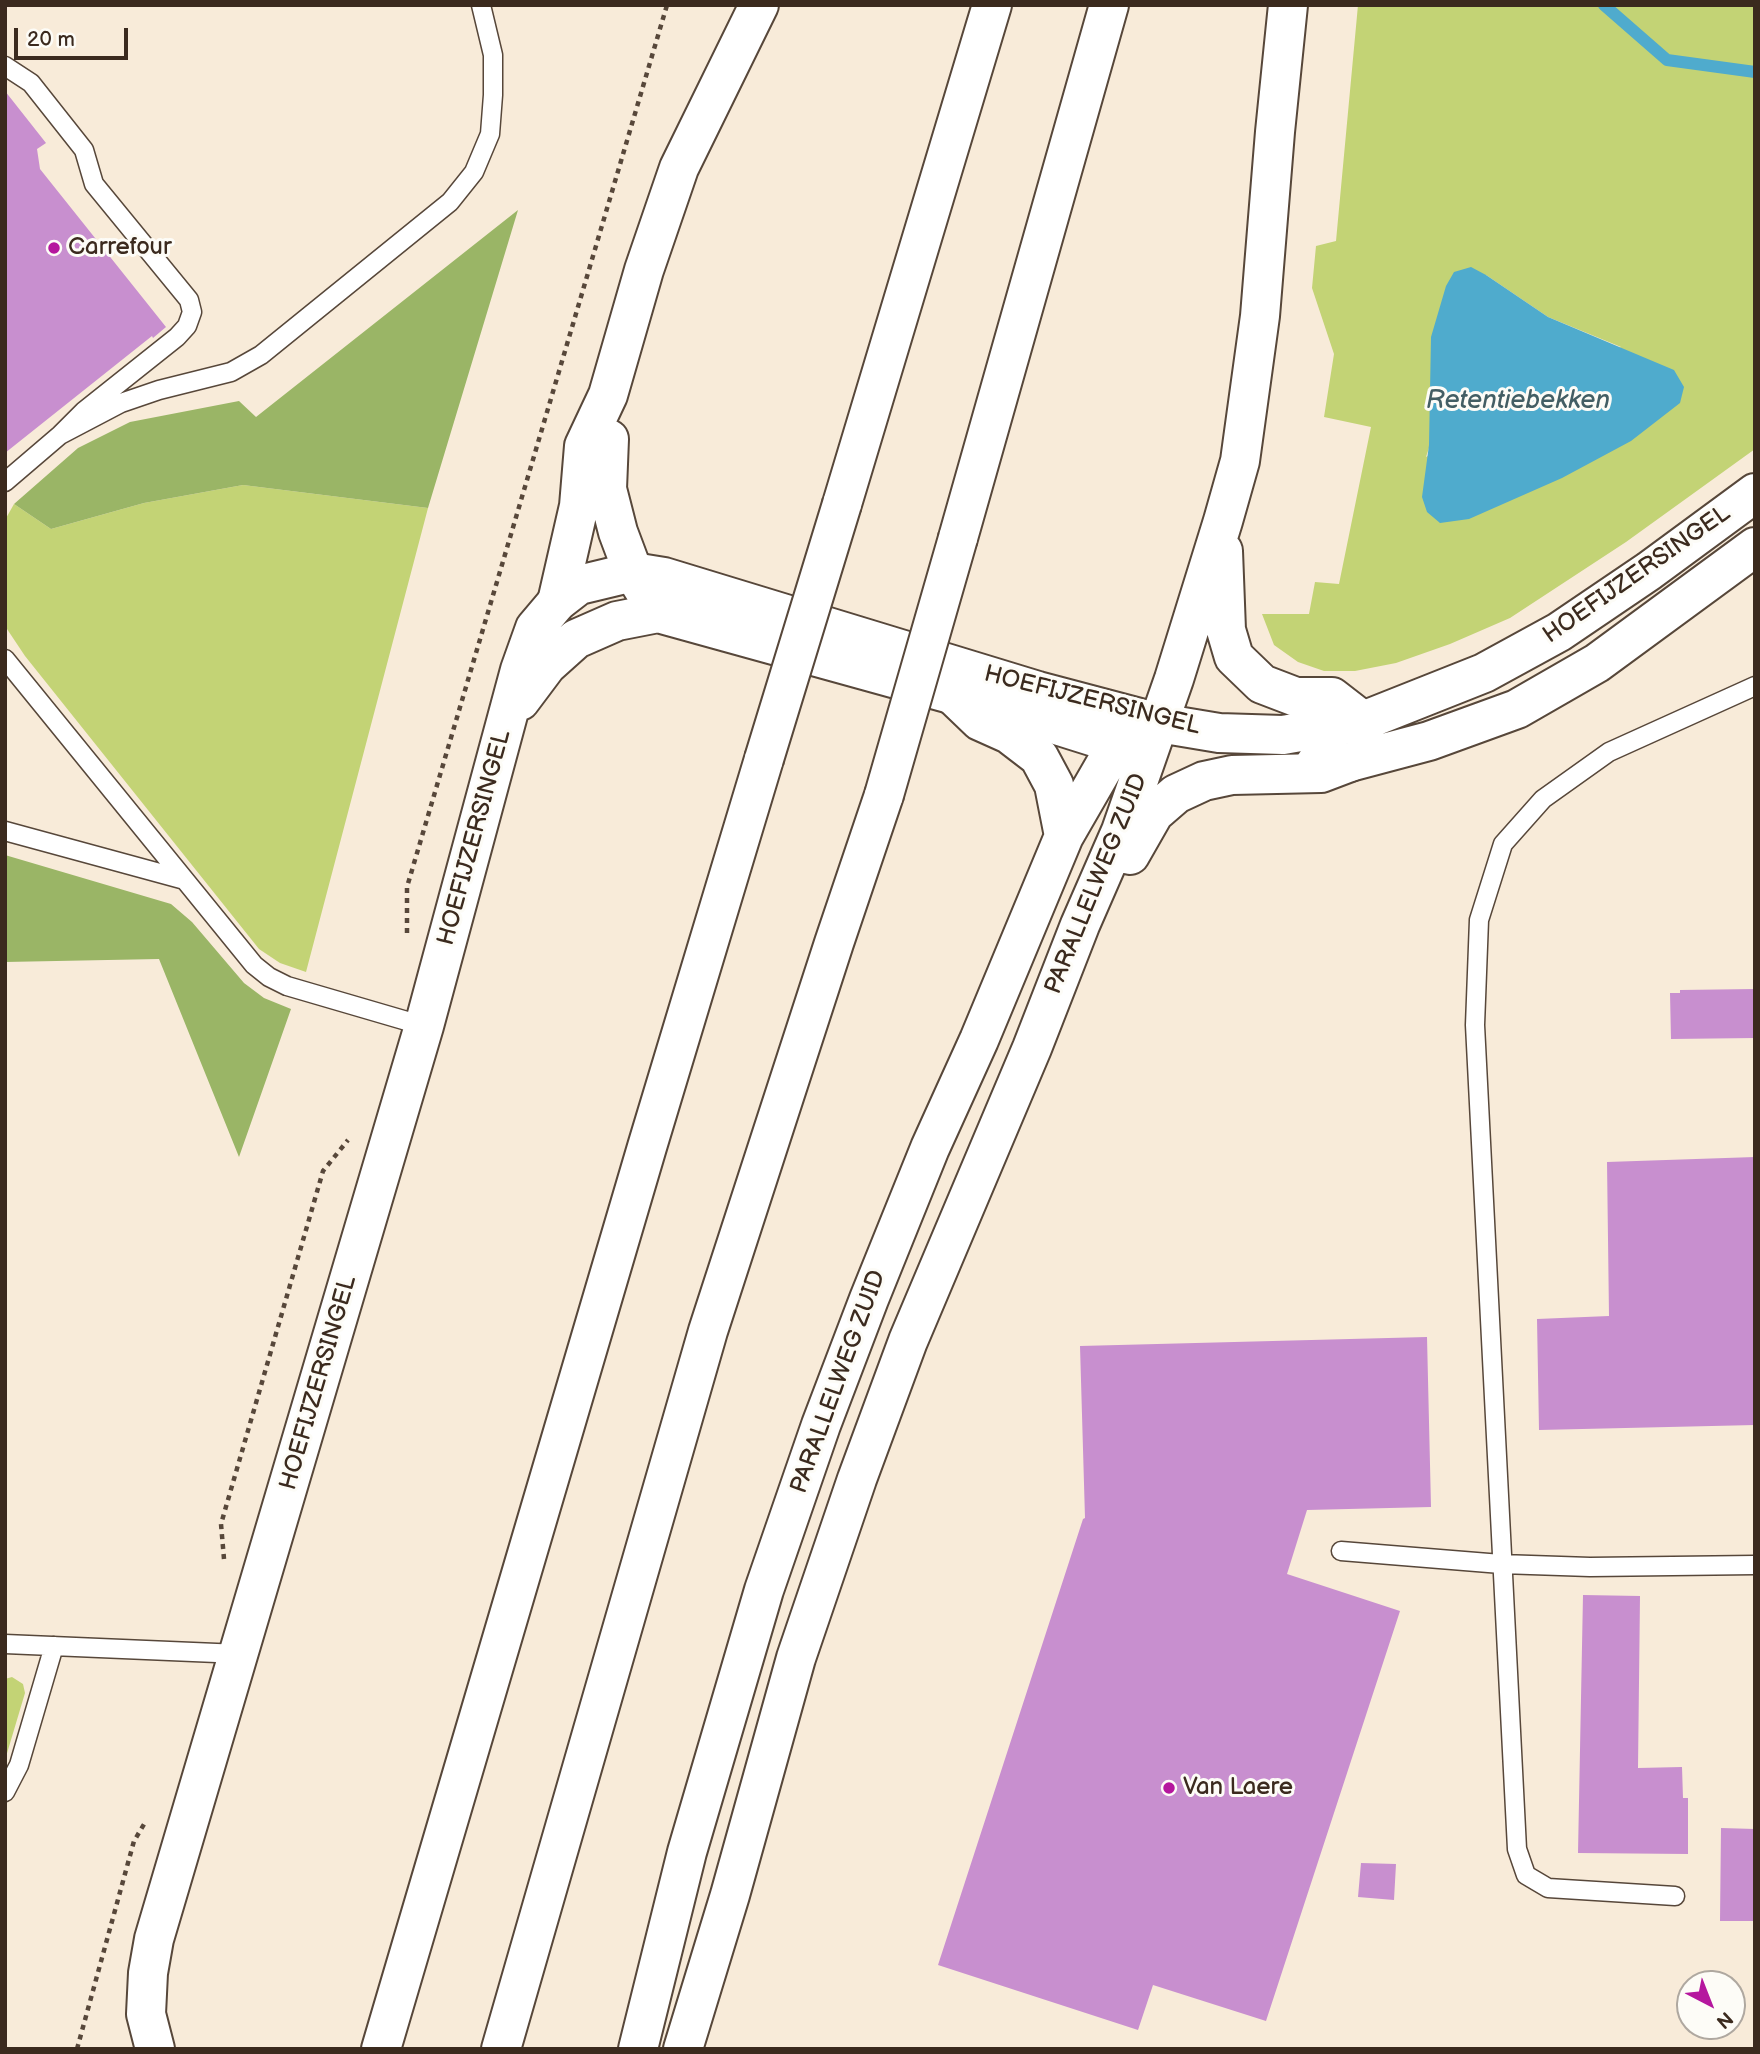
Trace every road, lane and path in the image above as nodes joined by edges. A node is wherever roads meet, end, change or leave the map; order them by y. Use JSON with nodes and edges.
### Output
{"nodes":[{"id":1,"x":481,"y":5,"type":"edge"},
{"id":2,"x":759,"y":5,"type":"edge"},
{"id":3,"x":992,"y":5,"type":"edge"},
{"id":4,"x":1109,"y":5,"type":"edge"},
{"id":5,"x":1288,"y":5,"type":"edge"},
{"id":6,"x":5,"y":66,"type":"edge"},
{"id":7,"x":608,"y":395,"type":"junction"},
{"id":8,"x":60,"y":435,"type":"junction"},
{"id":9,"x":5,"y":482,"type":"edge"},
{"id":10,"x":1755,"y":493,"type":"edge"},
{"id":11,"x":1223,"y":521,"type":"junction"},
{"id":12,"x":1755,"y":547,"type":"edge"},
{"id":13,"x":633,"y":572,"type":"junction"},
{"id":14,"x":557,"y":603,"type":"junction"},
{"id":15,"x":658,"y":613,"type":"junction"},
{"id":16,"x":5,"y":659,"type":"edge"},
{"id":17,"x":1755,"y":686,"type":"edge"},
{"id":18,"x":955,"y":696,"type":"junction"},
{"id":19,"x":507,"y":719,"type":"junction"},
{"id":20,"x":1363,"y":721,"type":"junction"},
{"id":21,"x":1142,"y":738,"type":"junction"},
{"id":22,"x":1350,"y":762,"type":"junction"},
{"id":23,"x":5,"y":831,"type":"edge"},
{"id":24,"x":1064,"y":836,"type":"junction"},
{"id":25,"x":185,"y":880,"type":"junction"},
{"id":26,"x":1080,"y":925,"type":"junction"},
{"id":27,"x":424,"y":1026,"type":"junction"},
{"id":28,"x":1341,"y":1551,"type":"dead end"},
{"id":29,"x":1501,"y":1564,"type":"junction"},
{"id":30,"x":1755,"y":1565,"type":"edge"},
{"id":31,"x":5,"y":1644,"type":"edge"},
{"id":32,"x":54,"y":1646,"type":"junction"},
{"id":33,"x":240,"y":1654,"type":"junction"},
{"id":34,"x":5,"y":1792,"type":"edge"},
{"id":35,"x":1675,"y":1896,"type":"dead end"},
{"id":36,"x":155,"y":2049,"type":"edge"},
{"id":37,"x":381,"y":2049,"type":"edge"},
{"id":38,"x":501,"y":2049,"type":"edge"},
{"id":39,"x":638,"y":2049,"type":"edge"},
{"id":40,"x":683,"y":2049,"type":"edge"}],
"edges":[{"from":1,"to":8,"type":"lane"},
{"from":2,"to":7,"type":"main road"},
{"from":3,"to":37,"type":"main road","bridge":true},
{"from":4,"to":38,"type":"main road","bridge":true},
{"from":5,"to":11,"type":"main road"},
{"from":6,"to":8,"type":"lane"},
{"from":7,"to":13,"type":"main road"},
{"from":7,"to":14,"type":"main road"},
{"from":8,"to":9,"type":"lane"},
{"from":10,"to":20,"type":"main road","name":"HOEFIJZERSINGEL"},
{"from":11,"to":20,"type":"main road"},
{"from":11,"to":21,"type":"main road"},
{"from":12,"to":22,"type":"main road","name":"HOEFIJZERSINGEL"},
{"from":13,"to":14,"type":"main road","name":"HOEFIJZERSINGEL"},
{"from":13,"to":15,"type":"main road"},
{"from":13,"to":21,"type":"main road","name":"HOEFIJZERSINGEL"},
{"from":14,"to":19,"type":"main road","name":"HOEFIJZERSINGEL"},
{"from":15,"to":18,"type":"main road","name":"HOEFIJZERSINGEL"},
{"from":15,"to":19,"type":"main road","name":"HOEFIJZERSINGEL"},
{"from":16,"to":25,"type":"lane"},
{"from":17,"to":29,"type":"lane"},
{"from":18,"to":21,"type":"main road","name":"HOEFIJZERSINGEL"},
{"from":18,"to":24,"type":"main road"},
{"from":19,"to":27,"type":"main road","name":"HOEFIJZERSINGEL"},
{"from":20,"to":21,"type":"main road","name":"HOEFIJZERSINGEL"},
{"from":21,"to":22,"type":"main road","name":"HOEFIJZERSINGEL"},
{"from":21,"to":24,"type":"main road","name":"PARALLELWEG ZUID"},
{"from":21,"to":26,"type":"main road","name":"PARALLELWEG ZUID"},
{"from":22,"to":26,"type":"main road"},
{"from":23,"to":25,"type":"lane"},
{"from":24,"to":39,"type":"main road","name":"PARALLELWEG ZUID"},
{"from":25,"to":27,"type":"lane"},
{"from":26,"to":40,"type":"main road","name":"PARALLELWEG ZUID"},
{"from":27,"to":33,"type":"main road","name":"HOEFIJZERSINGEL"},
{"from":28,"to":29,"type":"lane"},
{"from":29,"to":30,"type":"lane"},
{"from":29,"to":35,"type":"lane"},
{"from":31,"to":32,"type":"lane"},
{"from":32,"to":33,"type":"lane"},
{"from":32,"to":34,"type":"lane"},
{"from":33,"to":36,"type":"main road","name":"HOEFIJZERSINGEL"}]}
